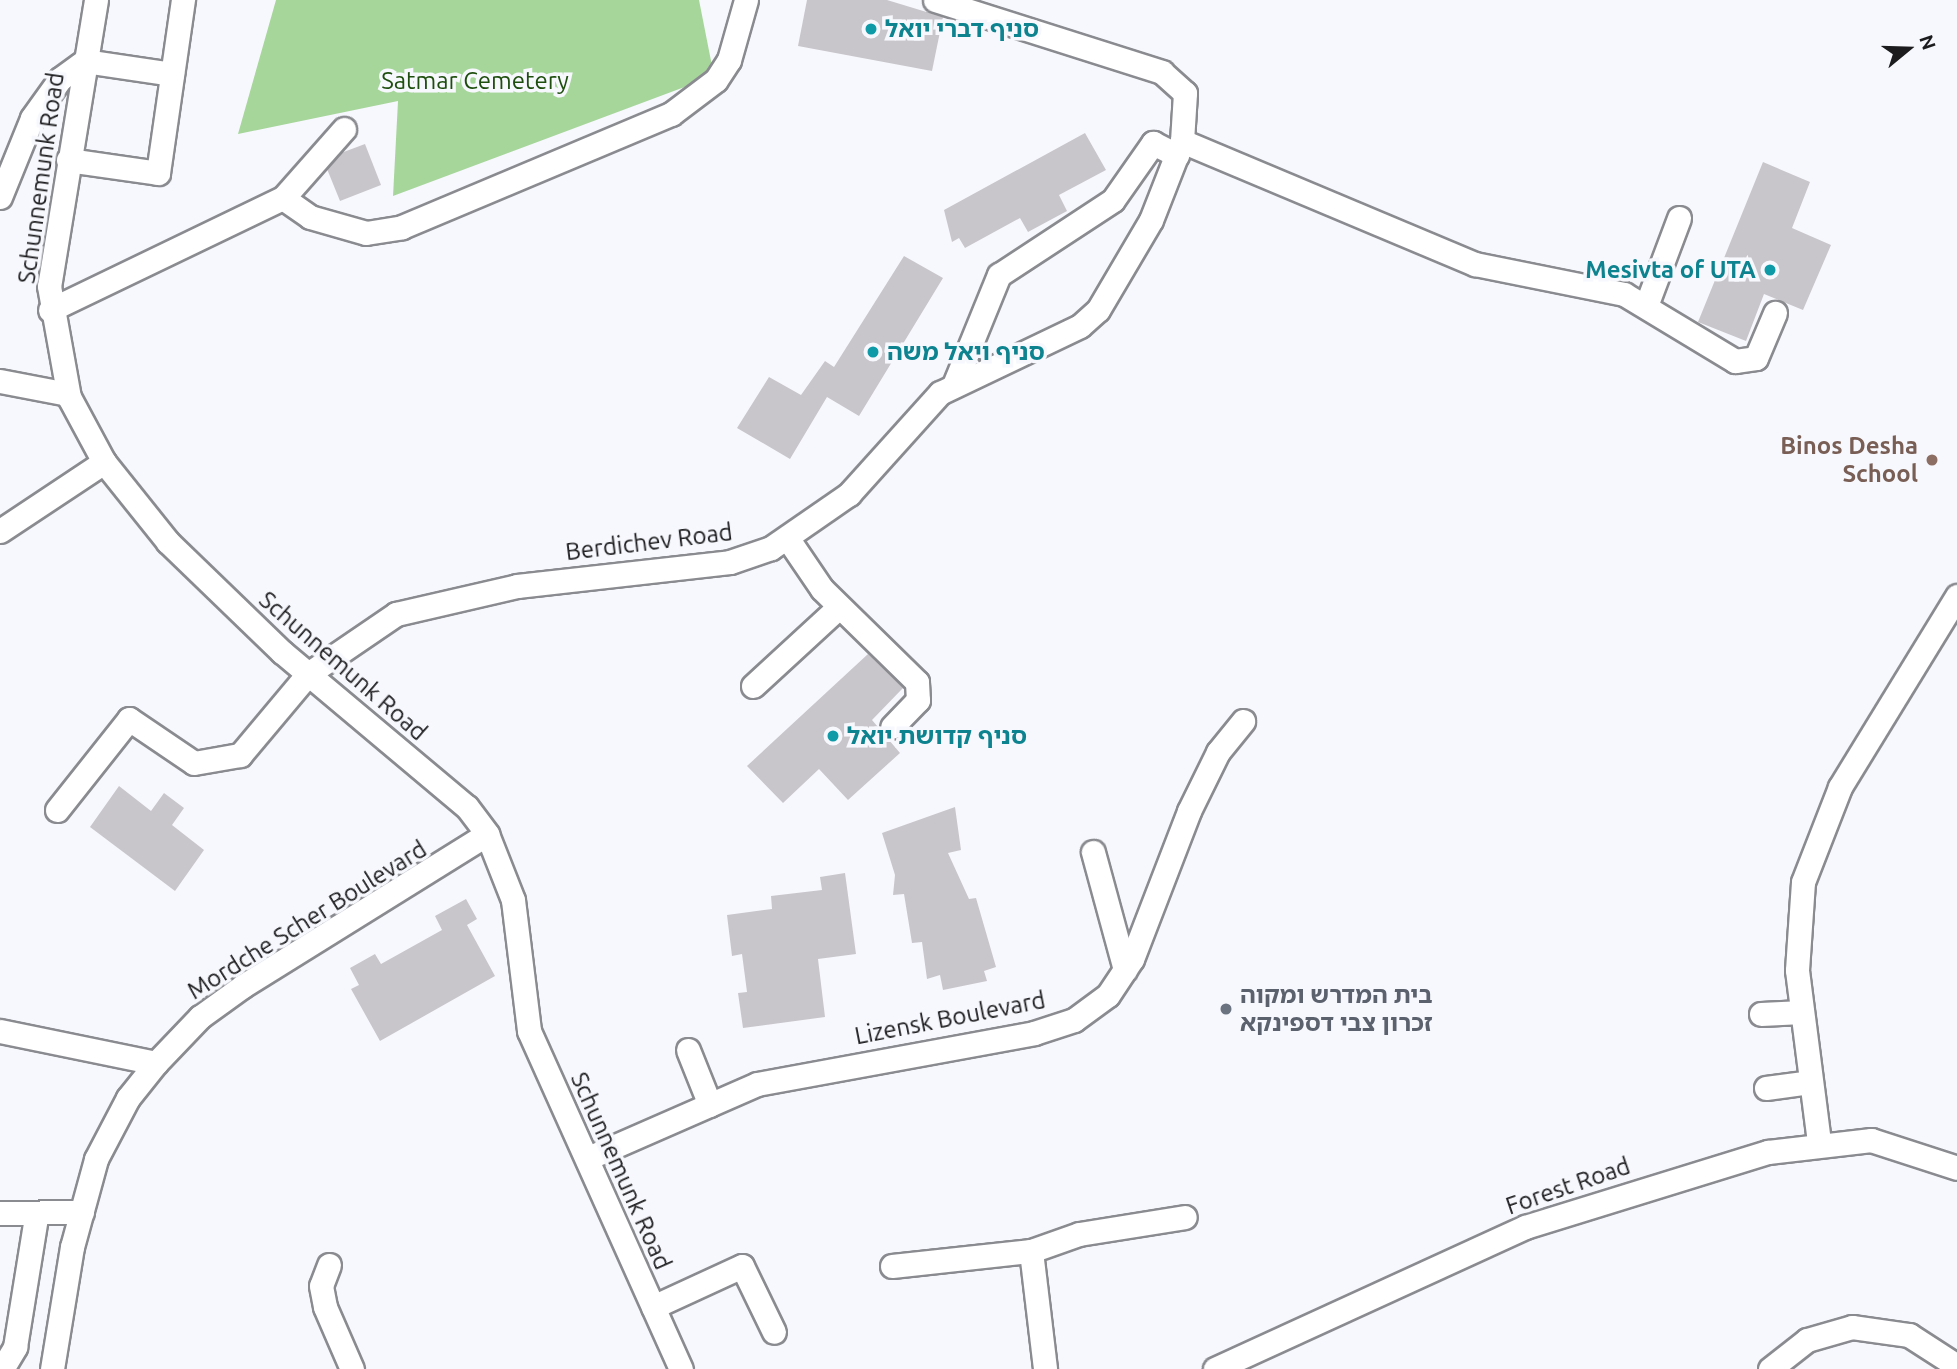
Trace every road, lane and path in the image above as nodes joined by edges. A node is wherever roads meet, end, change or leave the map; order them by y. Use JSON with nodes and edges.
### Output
{"nodes":[{"id":1,"x":96,"y":0,"type":"edge"},
{"id":2,"x":183,"y":0,"type":"edge"},
{"id":3,"x":746,"y":0,"type":"edge"},
{"id":4,"x":935,"y":0,"type":"edge"},
{"id":5,"x":85,"y":61,"type":"junction"},
{"id":6,"x":172,"y":74,"type":"junction"},
{"id":7,"x":344,"y":129,"type":"dead end"},
{"id":8,"x":1180,"y":148,"type":"junction"},
{"id":9,"x":68,"y":160,"type":"junction"},
{"id":10,"x":0,"y":197,"type":"edge"},
{"id":11,"x":283,"y":198,"type":"junction"},
{"id":12,"x":1679,"y":218,"type":"dead end"},
{"id":13,"x":1646,"y":306,"type":"junction"},
{"id":14,"x":50,"y":310,"type":"junction"},
{"id":15,"x":1775,"y":313,"type":"dead end"},
{"id":16,"x":0,"y":381,"type":"edge"},
{"id":17,"x":954,"y":385,"type":"junction"},
{"id":18,"x":68,"y":394,"type":"junction"},
{"id":19,"x":104,"y":462,"type":"junction"},
{"id":20,"x":0,"y":531,"type":"edge"},
{"id":21,"x":788,"y":539,"type":"junction"},
{"id":22,"x":1957,"y":596,"type":"edge"},
{"id":23,"x":839,"y":607,"type":"junction"},
{"id":24,"x":308,"y":674,"type":"junction"},
{"id":25,"x":753,"y":686,"type":"dead end"},
{"id":26,"x":1243,"y":721,"type":"dead end"},
{"id":27,"x":892,"y":727,"type":"dead end"},
{"id":28,"x":57,"y":810,"type":"dead end"},
{"id":29,"x":487,"y":834,"type":"junction"},
{"id":30,"x":1093,"y":852,"type":"dead end"},
{"id":31,"x":1125,"y":970,"type":"junction"},
{"id":32,"x":1802,"y":1012,"type":"junction"},
{"id":33,"x":1761,"y":1014,"type":"dead end"},
{"id":34,"x":0,"y":1031,"type":"edge"},
{"id":35,"x":688,"y":1050,"type":"dead end"},
{"id":36,"x":156,"y":1063,"type":"junction"},
{"id":37,"x":1810,"y":1082,"type":"junction"},
{"id":38,"x":1766,"y":1088,"type":"dead end"},
{"id":39,"x":710,"y":1105,"type":"junction"},
{"id":40,"x":1819,"y":1142,"type":"junction"},
{"id":41,"x":588,"y":1158,"type":"junction"},
{"id":42,"x":1957,"y":1168,"type":"edge"},
{"id":43,"x":82,"y":1212,"type":"junction"},
{"id":44,"x":0,"y":1213,"type":"edge"},
{"id":45,"x":36,"y":1217,"type":"junction"},
{"id":46,"x":1185,"y":1217,"type":"dead end"},
{"id":47,"x":1031,"y":1251,"type":"junction"},
{"id":48,"x":328,"y":1265,"type":"dead end"},
{"id":49,"x":892,"y":1266,"type":"dead end"},
{"id":50,"x":653,"y":1307,"type":"junction"},
{"id":51,"x":774,"y":1332,"type":"dead end"},
{"id":52,"x":1957,"y":1366,"type":"edge"},
{"id":53,"x":2,"y":1369,"type":"edge"},
{"id":54,"x":52,"y":1369,"type":"edge"},
{"id":55,"x":352,"y":1369,"type":"edge"},
{"id":56,"x":681,"y":1369,"type":"edge"},
{"id":57,"x":1045,"y":1369,"type":"edge"},
{"id":58,"x":1215,"y":1369,"type":"edge"},
{"id":59,"x":1770,"y":1369,"type":"edge"}],
"edges":[{"from":1,"to":5,"type":"street","name":"Schunnemunk Road"},
{"from":2,"to":6,"type":"street"},
{"from":3,"to":11,"type":"street"},
{"from":4,"to":8,"type":"street","name":"Berdichev Road"},
{"from":5,"to":6,"type":"street"},
{"from":5,"to":9,"type":"street","name":"Schunnemunk Road"},
{"from":5,"to":10,"type":"street"},
{"from":6,"to":9,"type":"street"},
{"from":7,"to":11,"type":"street"},
{"from":8,"to":13,"type":"street"},
{"from":8,"to":17,"type":"street","name":"Berdichev Road"},
{"from":8,"to":17,"type":"street"},
{"from":9,"to":14,"type":"street","name":"Schunnemunk Road"},
{"from":11,"to":14,"type":"street"},
{"from":12,"to":13,"type":"street"},
{"from":13,"to":15,"type":"street"},
{"from":14,"to":18,"type":"street","name":"Schunnemunk Road"},
{"from":16,"to":18,"type":"street"},
{"from":17,"to":21,"type":"street","name":"Berdichev Road"},
{"from":18,"to":19,"type":"street","name":"Schunnemunk Road"},
{"from":19,"to":20,"type":"street"},
{"from":19,"to":24,"type":"street","name":"Schunnemunk Road"},
{"from":21,"to":23,"type":"street"},
{"from":21,"to":24,"type":"street","name":"Berdichev Road"},
{"from":22,"to":32,"type":"street"},
{"from":23,"to":25,"type":"street"},
{"from":23,"to":27,"type":"street"},
{"from":24,"to":28,"type":"street","name":"Berdichev Road"},
{"from":24,"to":29,"type":"street","name":"Schunnemunk Road"},
{"from":26,"to":31,"type":"street","name":"Lizensk Boulevard"},
{"from":29,"to":36,"type":"street","name":"Mordche Scher Boulevard"},
{"from":29,"to":41,"type":"street","name":"Schunnemunk Road"},
{"from":30,"to":31,"type":"street"},
{"from":31,"to":39,"type":"street","name":"Lizensk Boulevard"},
{"from":32,"to":33,"type":"street"},
{"from":32,"to":37,"type":"street"},
{"from":34,"to":36,"type":"street"},
{"from":35,"to":39,"type":"street"},
{"from":36,"to":43,"type":"street","name":"Mordche Scher Boulevard"},
{"from":37,"to":38,"type":"street"},
{"from":37,"to":40,"type":"street"},
{"from":39,"to":41,"type":"street","name":"Lizensk Boulevard"},
{"from":40,"to":42,"type":"street","name":"Forest Road"},
{"from":40,"to":58,"type":"street","name":"Forest Road"},
{"from":41,"to":50,"type":"street","name":"Schunnemunk Road"},
{"from":43,"to":45,"type":"street"},
{"from":43,"to":54,"type":"street","name":"Mordche Scher Boulevard"},
{"from":44,"to":45,"type":"street"},
{"from":45,"to":53,"type":"street"},
{"from":46,"to":47,"type":"street"},
{"from":47,"to":49,"type":"street"},
{"from":47,"to":57,"type":"street"},
{"from":48,"to":55,"type":"street"},
{"from":50,"to":51,"type":"street"},
{"from":50,"to":56,"type":"street","name":"Schunnemunk Road"},
{"from":52,"to":59,"type":"street"}]}
